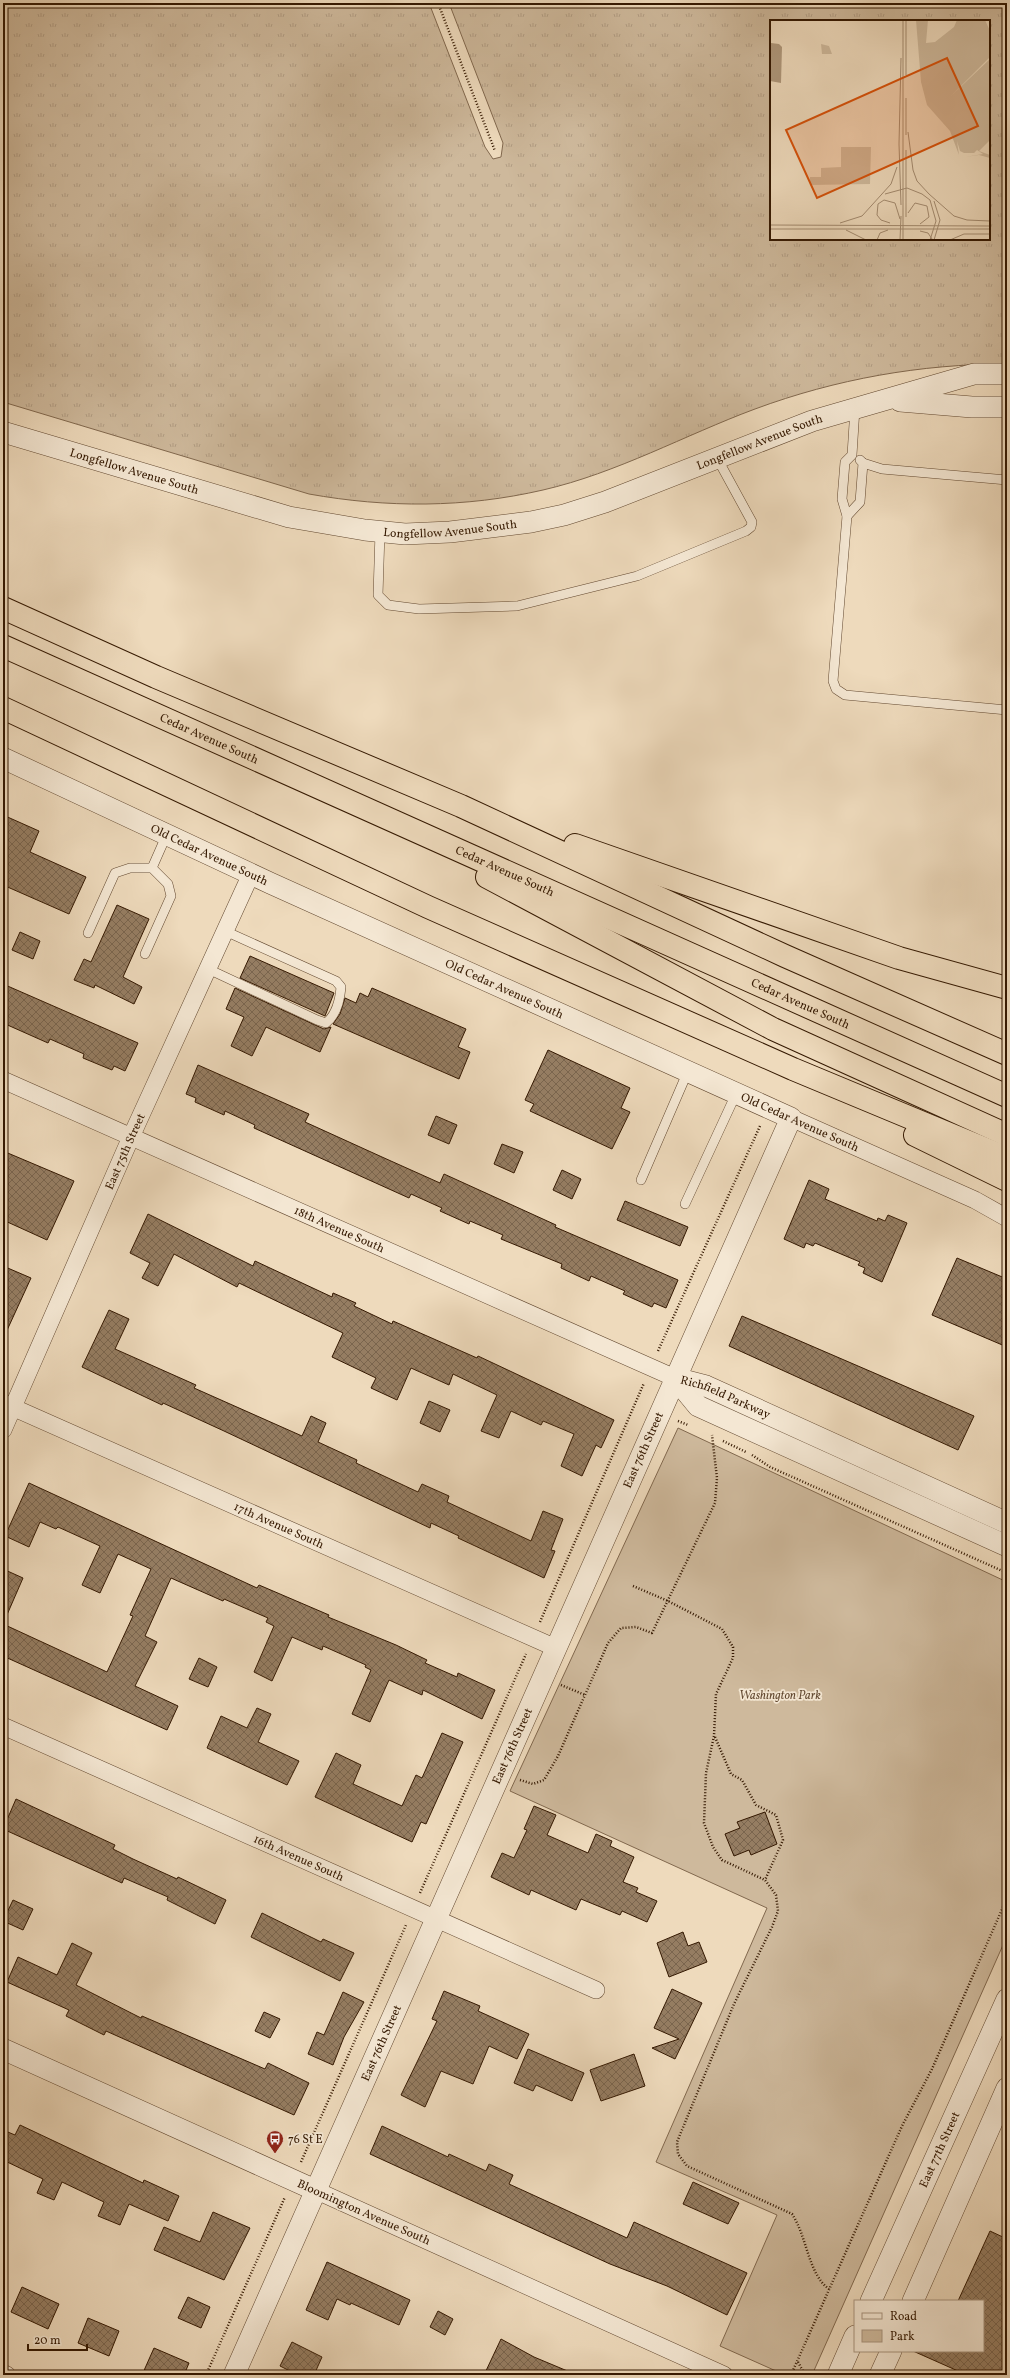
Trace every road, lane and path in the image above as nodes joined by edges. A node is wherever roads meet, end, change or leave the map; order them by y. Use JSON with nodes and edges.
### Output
{"nodes":[{"id":1,"x":438,"y":3,"type":"edge"},
{"id":2,"x":495,"y":151,"type":"dead end"},
{"id":3,"x":1007,"y":374,"type":"edge"},
{"id":4,"x":889,"y":400,"type":"junction"},
{"id":5,"x":856,"y":408,"type":"junction"},
{"id":6,"x":1007,"y":408,"type":"edge"},
{"id":7,"x":3,"y":432,"type":"edge"},
{"id":8,"x":852,"y":455,"type":"junction"},
{"id":9,"x":717,"y":458,"type":"junction"},
{"id":10,"x":863,"y":463,"type":"junction"},
{"id":11,"x":1007,"y":480,"type":"edge"},
{"id":12,"x":847,"y":516,"type":"junction"},
{"id":13,"x":380,"y":532,"type":"junction"},
{"id":14,"x":3,"y":608,"type":"edge"},
{"id":15,"x":3,"y":646,"type":"edge"},
{"id":16,"x":3,"y":708,"type":"edge"},
{"id":17,"x":1007,"y":710,"type":"edge"},
{"id":18,"x":3,"y":758,"type":"edge"},
{"id":19,"x":324,"y":789,"type":"junction"},
{"id":20,"x":461,"y":806,"type":"junction"},
{"id":21,"x":167,"y":833,"type":"junction"},
{"id":22,"x":152,"y":868,"type":"junction"},
{"id":23,"x":251,"y":874,"type":"junction"},
{"id":24,"x":225,"y":931,"type":"junction"},
{"id":25,"x":88,"y":933,"type":"dead end"},
{"id":26,"x":145,"y":954,"type":"dead end"},
{"id":27,"x":208,"y":969,"type":"junction"},
{"id":28,"x":1007,"y":988,"type":"edge"},
{"id":29,"x":1007,"y":1054,"type":"edge"},
{"id":30,"x":793,"y":1069,"type":"junction"},
{"id":31,"x":688,"y":1071,"type":"junction"},
{"id":32,"x":3,"y":1080,"type":"edge"},
{"id":33,"x":736,"y":1094,"type":"junction"},
{"id":34,"x":1007,"y":1096,"type":"edge"},
{"id":35,"x":791,"y":1118,"type":"junction"},
{"id":36,"x":761,"y":1124,"type":"dead end"},
{"id":37,"x":1007,"y":1135,"type":"edge"},
{"id":38,"x":131,"y":1137,"type":"junction"},
{"id":39,"x":1007,"y":1158,"type":"edge"},
{"id":40,"x":641,"y":1180,"type":"dead end"},
{"id":41,"x":1007,"y":1180,"type":"edge"},
{"id":42,"x":685,"y":1204,"type":"dead end"},
{"id":43,"x":1007,"y":1218,"type":"edge"},
{"id":44,"x":657,"y":1352,"type":"dead end"},
{"id":45,"x":675,"y":1378,"type":"junction"},
{"id":46,"x":642,"y":1386,"type":"dead end"},
{"id":47,"x":8,"y":1406,"type":"edge"},
{"id":48,"x":679,"y":1422,"type":"dead end"},
{"id":49,"x":692,"y":1427,"type":"dead end"},
{"id":50,"x":3,"y":1430,"type":"edge"},
{"id":51,"x":706,"y":1432,"type":"dead end"},
{"id":52,"x":712,"y":1435,"type":"junction"},
{"id":53,"x":1007,"y":1523,"type":"edge"},
{"id":54,"x":1007,"y":1546,"type":"edge"},
{"id":55,"x":1007,"y":1573,"type":"edge"},
{"id":56,"x":633,"y":1586,"type":"dead end"},
{"id":57,"x":668,"y":1601,"type":"junction"},
{"id":58,"x":539,"y":1624,"type":"dead end"},
{"id":59,"x":556,"y":1648,"type":"junction"},
{"id":60,"x":524,"y":1657,"type":"dead end"},
{"id":61,"x":3,"y":1726,"type":"edge"},
{"id":62,"x":714,"y":1736,"type":"junction"},
{"id":63,"x":520,"y":1780,"type":"dead end"},
{"id":64,"x":765,"y":1880,"type":"junction"},
{"id":65,"x":420,"y":1892,"type":"dead end"},
{"id":66,"x":1007,"y":1898,"type":"edge"},
{"id":67,"x":436,"y":1918,"type":"junction"},
{"id":68,"x":405,"y":1926,"type":"dead end"},
{"id":69,"x":596,"y":1990,"type":"dead end"},
{"id":70,"x":1007,"y":1999,"type":"edge"},
{"id":71,"x":3,"y":2049,"type":"edge"},
{"id":72,"x":1007,"y":2088,"type":"edge"},
{"id":73,"x":302,"y":2159,"type":"dead end"},
{"id":74,"x":315,"y":2190,"type":"junction"},
{"id":75,"x":280,"y":2209,"type":"dead end"},
{"id":76,"x":829,"y":2289,"type":"junction"},
{"id":77,"x":870,"y":2300,"type":"edge"},
{"id":78,"x":913,"y":2300,"type":"edge"},
{"id":79,"x":854,"y":2338,"type":"edge"},
{"id":80,"x":891,"y":2352,"type":"edge"},
{"id":81,"x":798,"y":2362,"type":"junction"},
{"id":82,"x":3,"y":2373,"type":"edge"},
{"id":83,"x":7,"y":2375,"type":"edge"},
{"id":84,"x":206,"y":2375,"type":"edge"},
{"id":85,"x":234,"y":2375,"type":"edge"},
{"id":86,"x":724,"y":2375,"type":"edge"},
{"id":87,"x":791,"y":2375,"type":"edge"},
{"id":88,"x":805,"y":2375,"type":"edge"},
{"id":89,"x":838,"y":2375,"type":"edge"},
{"id":90,"x":880,"y":2375,"type":"edge"}],
"edges":[{"from":1,"to":2,"type":"path"},
{"from":3,"to":4,"type":"street","name":"Longfellow Avenue South"},
{"from":4,"to":5,"type":"street","name":"Longfellow Avenue South"},
{"from":4,"to":6,"type":"street","name":"Longfellow Avenue South"},
{"from":5,"to":8,"type":"lane"},
{"from":5,"to":9,"type":"street","name":"Longfellow Avenue South"},
{"from":7,"to":13,"type":"street","name":"Longfellow Avenue South"},
{"from":8,"to":10,"type":"lane"},
{"from":8,"to":12,"type":"lane"},
{"from":9,"to":13,"type":"street","name":"Longfellow Avenue South"},
{"from":9,"to":13,"type":"lane"},
{"from":10,"to":11,"type":"lane"},
{"from":10,"to":12,"type":"lane"},
{"from":12,"to":17,"type":"lane"},
{"from":14,"to":20,"type":"highway"},
{"from":15,"to":19,"type":"highway","name":"Cedar Avenue South"},
{"from":16,"to":30,"type":"highway"},
{"from":18,"to":21,"type":"street","name":"Old Cedar Avenue South"},
{"from":19,"to":34,"type":"highway","name":"Cedar Avenue South"},
{"from":19,"to":37,"type":"highway"},
{"from":20,"to":28,"type":"highway"},
{"from":20,"to":29,"type":"highway"},
{"from":21,"to":22,"type":"lane"},
{"from":21,"to":23,"type":"street","name":"Old Cedar Avenue South"},
{"from":22,"to":25,"type":"lane"},
{"from":22,"to":26,"type":"lane"},
{"from":23,"to":24,"type":"street","name":"East 75th Street"},
{"from":23,"to":31,"type":"street","name":"Old Cedar Avenue South"},
{"from":24,"to":27,"type":"street","name":"East 75th Street"},
{"from":24,"to":27,"type":"lane"},
{"from":27,"to":38,"type":"street","name":"East 75th Street"},
{"from":30,"to":39,"type":"highway"},
{"from":30,"to":41,"type":"highway"},
{"from":31,"to":33,"type":"street","name":"Old Cedar Avenue South"},
{"from":31,"to":40,"type":"lane"},
{"from":32,"to":38,"type":"street","name":"18th Avenue South"},
{"from":33,"to":35,"type":"street","name":"Old Cedar Avenue South"},
{"from":33,"to":42,"type":"lane"},
{"from":35,"to":43,"type":"street","name":"Old Cedar Avenue South"},
{"from":35,"to":45,"type":"street","name":"East 76th Street"},
{"from":36,"to":44,"type":"path"},
{"from":38,"to":45,"type":"street","name":"18th Avenue South"},
{"from":38,"to":47,"type":"street","name":"East 75th Street"},
{"from":45,"to":53,"type":"street","name":"Richfield Parkway"},
{"from":45,"to":54,"type":"street","name":"Richfield Parkway"},
{"from":45,"to":59,"type":"street","name":"East 76th Street"},
{"from":46,"to":58,"type":"path"},
{"from":47,"to":50,"type":"street","name":"East 75th Street"},
{"from":47,"to":59,"type":"street","name":"17th Avenue South"},
{"from":48,"to":49,"type":"path"},
{"from":51,"to":52,"type":"path"},
{"from":52,"to":55,"type":"path"},
{"from":52,"to":57,"type":"path"},
{"from":56,"to":57,"type":"path"},
{"from":57,"to":62,"type":"path"},
{"from":57,"to":63,"type":"path"},
{"from":59,"to":67,"type":"street","name":"East 76th Street"},
{"from":60,"to":65,"type":"path"},
{"from":61,"to":67,"type":"street","name":"16th Avenue South"},
{"from":62,"to":64,"type":"path"},
{"from":62,"to":64,"type":"path"},
{"from":64,"to":76,"type":"path"},
{"from":66,"to":76,"type":"path"},
{"from":67,"to":69,"type":"street","name":"16th Avenue South"},
{"from":67,"to":74,"type":"street","name":"East 76th Street"},
{"from":68,"to":73,"type":"path"},
{"from":70,"to":77,"type":"street","name":"East 77th Street"},
{"from":71,"to":74,"type":"street","name":"Bloomington Avenue South"},
{"from":72,"to":78,"type":"street"},
{"from":74,"to":85,"type":"street","name":"East 76th Street"},
{"from":74,"to":86,"type":"street","name":"Bloomington Avenue South"},
{"from":75,"to":84,"type":"path"},
{"from":76,"to":81,"type":"path"},
{"from":79,"to":89,"type":"street"},
{"from":80,"to":90,"type":"street"},
{"from":81,"to":87,"type":"path"},
{"from":81,"to":88,"type":"path"},
{"from":82,"to":83,"type":"street"}]}
